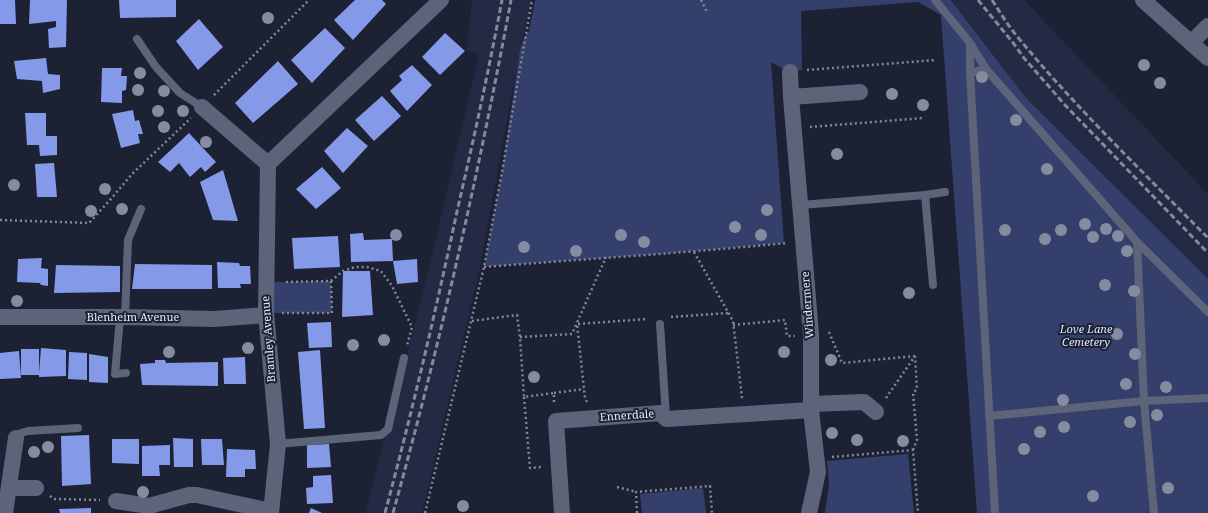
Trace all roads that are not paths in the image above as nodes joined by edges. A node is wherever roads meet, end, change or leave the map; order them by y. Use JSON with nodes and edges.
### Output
{"nodes":[{"id":1,"x":441,"y":0,"type":"edge"},
{"id":2,"x":935,"y":0,"type":"edge"},
{"id":3,"x":1143,"y":0,"type":"edge"},
{"id":4,"x":1208,"y":26,"type":"edge"},
{"id":5,"x":138,"y":39,"type":"dead end"},
{"id":6,"x":1192,"y":42,"type":"junction"},
{"id":7,"x":970,"y":43,"type":"junction"},
{"id":8,"x":1208,"y":58,"type":"edge"},
{"id":9,"x":986,"y":69,"type":"junction"},
{"id":10,"x":790,"y":72,"type":"road end"},
{"id":11,"x":970,"y":73,"type":"junction"},
{"id":12,"x":860,"y":92,"type":"dead end"},
{"id":13,"x":791,"y":97,"type":"junction"},
{"id":14,"x":202,"y":107,"type":"joint"},
{"id":15,"x":268,"y":164,"type":"junction"},
{"id":16,"x":945,"y":192,"type":"dead end"},
{"id":17,"x":925,"y":195,"type":"junction"},
{"id":18,"x":801,"y":205,"type":"junction"},
{"id":19,"x":141,"y":209,"type":"dead end"},
{"id":20,"x":1137,"y":242,"type":"junction"},
{"id":21,"x":933,"y":284,"type":"dead end"},
{"id":22,"x":1208,"y":312,"type":"edge"},
{"id":23,"x":266,"y":314,"type":"junction"},
{"id":24,"x":0,"y":317,"type":"edge"},
{"id":25,"x":123,"y":317,"type":"junction"},
{"id":26,"x":660,"y":324,"type":"dead end"},
{"id":27,"x":404,"y":358,"type":"road end"},
{"id":28,"x":126,"y":373,"type":"dead end"},
{"id":29,"x":1208,"y":398,"type":"edge"},
{"id":30,"x":1144,"y":401,"type":"junction"},
{"id":31,"x":811,"y":407,"type":"junction"},
{"id":32,"x":876,"y":412,"type":"road end"},
{"id":33,"x":989,"y":416,"type":"junction"},
{"id":34,"x":666,"y":419,"type":"junction"},
{"id":35,"x":78,"y":428,"type":"dead end"},
{"id":36,"x":16,"y":438,"type":"joint"},
{"id":37,"x":278,"y":444,"type":"junction"},
{"id":38,"x":9,"y":488,"type":"junction"},
{"id":39,"x":36,"y":488,"type":"road end"},
{"id":40,"x":116,"y":501,"type":"road end"},
{"id":41,"x":149,"y":510,"type":"edge"},
{"id":42,"x":271,"y":512,"type":"edge"},
{"id":43,"x":5,"y":513,"type":"edge"},
{"id":44,"x":562,"y":513,"type":"edge"},
{"id":45,"x":809,"y":513,"type":"edge"},
{"id":46,"x":995,"y":513,"type":"edge"},
{"id":47,"x":1154,"y":513,"type":"edge"}],
"edges":[{"from":1,"to":15,"type":"street"},
{"from":2,"to":7,"type":"lane"},
{"from":3,"to":6,"type":"street"},
{"from":4,"to":6,"type":"street"},
{"from":5,"to":14,"type":"lane"},
{"from":6,"to":8,"type":"street"},
{"from":7,"to":9,"type":"lane"},
{"from":7,"to":11,"type":"lane"},
{"from":9,"to":11,"type":"lane"},
{"from":9,"to":20,"type":"lane"},
{"from":10,"to":13,"type":"street","name":"Windermere"},
{"from":11,"to":33,"type":"lane"},
{"from":12,"to":13,"type":"street"},
{"from":13,"to":18,"type":"street","name":"Windermere"},
{"from":14,"to":15,"type":"street"},
{"from":15,"to":23,"type":"street","name":"Bramley Avenue"},
{"from":16,"to":17,"type":"lane"},
{"from":17,"to":18,"type":"lane"},
{"from":17,"to":21,"type":"lane"},
{"from":18,"to":31,"type":"street","name":"Windermere"},
{"from":19,"to":25,"type":"lane"},
{"from":20,"to":22,"type":"lane"},
{"from":20,"to":30,"type":"lane"},
{"from":23,"to":25,"type":"street","name":"Blenheim Avenue"},
{"from":23,"to":37,"type":"street","name":"Bramley Avenue"},
{"from":24,"to":25,"type":"street","name":"Blenheim Avenue"},
{"from":25,"to":28,"type":"lane"},
{"from":26,"to":34,"type":"lane"},
{"from":27,"to":37,"type":"lane"},
{"from":29,"to":30,"type":"lane"},
{"from":30,"to":33,"type":"lane"},
{"from":30,"to":47,"type":"lane"},
{"from":31,"to":32,"type":"street","name":"Ennerdale"},
{"from":31,"to":34,"type":"street","name":"Ennerdale"},
{"from":31,"to":45,"type":"street","name":"Windermere"},
{"from":33,"to":46,"type":"lane"},
{"from":34,"to":44,"type":"street","name":"Ennerdale"},
{"from":35,"to":36,"type":"lane"},
{"from":36,"to":38,"type":"street"},
{"from":37,"to":42,"type":"street","name":"Bramley Avenue"},
{"from":38,"to":39,"type":"street"},
{"from":38,"to":43,"type":"street"},
{"from":40,"to":41,"type":"street"},
{"from":41,"to":42,"type":"street"}]}
